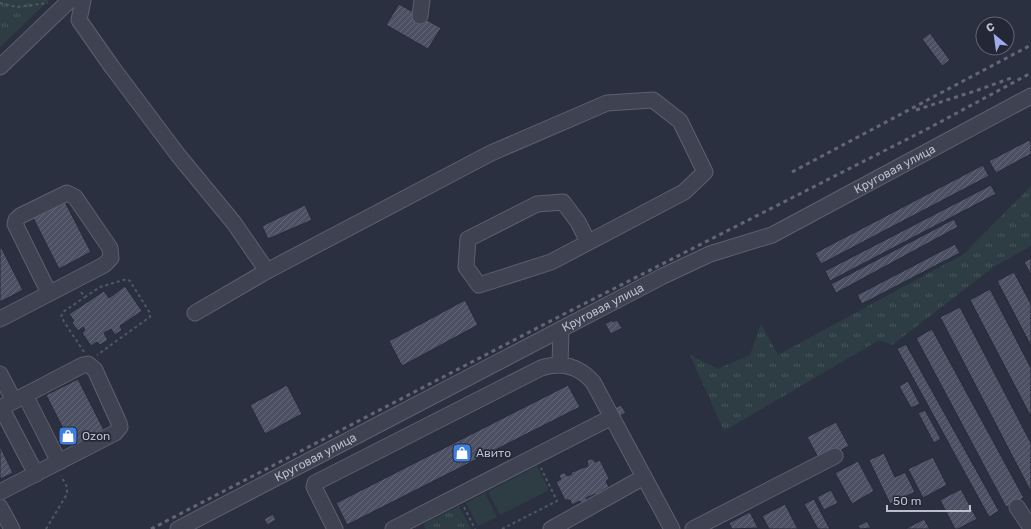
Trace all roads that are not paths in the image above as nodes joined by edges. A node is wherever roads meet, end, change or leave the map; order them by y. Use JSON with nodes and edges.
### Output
{"nodes":[{"id":1,"x":83,"y":0,"type":"edge"},
{"id":2,"x":422,"y":0,"type":"edge"},
{"id":3,"x":67,"y":4,"type":"edge"},
{"id":4,"x":420,"y":16,"type":"dead end"},
{"id":5,"x":0,"y":67,"type":"edge"},
{"id":6,"x":1031,"y":96,"type":"edge"},
{"id":7,"x":588,"y":242,"type":"junction"},
{"id":8,"x":267,"y":271,"type":"junction"},
{"id":9,"x":49,"y":293,"type":"junction"},
{"id":10,"x":195,"y":313,"type":"dead end"},
{"id":11,"x":0,"y":319,"type":"edge"},
{"id":12,"x":560,"y":329,"type":"junction"},
{"id":13,"x":560,"y":364,"type":"junction"},
{"id":14,"x":0,"y":374,"type":"edge"},
{"id":15,"x":19,"y":398,"type":"junction"},
{"id":16,"x":612,"y":417,"type":"junction"},
{"id":17,"x":835,"y":456,"type":"dead end"},
{"id":18,"x":57,"y":463,"type":"junction"},
{"id":19,"x":36,"y":474,"type":"junction"},
{"id":20,"x":644,"y":477,"type":"junction"},
{"id":21,"x":0,"y":492,"type":"edge"},
{"id":22,"x":0,"y":506,"type":"edge"},
{"id":23,"x":1018,"y":507,"type":"dead end"},
{"id":24,"x":204,"y":523,"type":"edge"},
{"id":25,"x":1030,"y":528,"type":"edge"},
{"id":26,"x":12,"y":529,"type":"edge"},
{"id":27,"x":178,"y":529,"type":"edge"},
{"id":28,"x":335,"y":529,"type":"edge"},
{"id":29,"x":393,"y":529,"type":"edge"},
{"id":30,"x":551,"y":529,"type":"edge"},
{"id":31,"x":672,"y":529,"type":"edge"},
{"id":32,"x":693,"y":529,"type":"edge"}],
"edges":[{"from":1,"to":8,"type":"street"},
{"from":2,"to":4,"type":"street"},
{"from":3,"to":5,"type":"street"},
{"from":6,"to":12,"type":"street","name":"Круговая улица"},
{"from":7,"to":7,"type":"street"},
{"from":7,"to":8,"type":"street"},
{"from":8,"to":10,"type":"street"},
{"from":9,"to":9,"type":"street"},
{"from":9,"to":11,"type":"street"},
{"from":12,"to":13,"type":"street"},
{"from":12,"to":24,"type":"street","name":"Круговая улица"},
{"from":13,"to":16,"type":"street"},
{"from":13,"to":28,"type":"street"},
{"from":14,"to":15,"type":"street"},
{"from":15,"to":18,"type":"street"},
{"from":15,"to":18,"type":"street"},
{"from":15,"to":19,"type":"street"},
{"from":16,"to":20,"type":"street"},
{"from":16,"to":29,"type":"street"},
{"from":17,"to":32,"type":"street"},
{"from":18,"to":19,"type":"street"},
{"from":19,"to":21,"type":"street"},
{"from":20,"to":30,"type":"street"},
{"from":20,"to":31,"type":"street"},
{"from":22,"to":26,"type":"street"},
{"from":23,"to":25,"type":"street"},
{"from":24,"to":27,"type":"street","name":"Круговая улица"}]}
